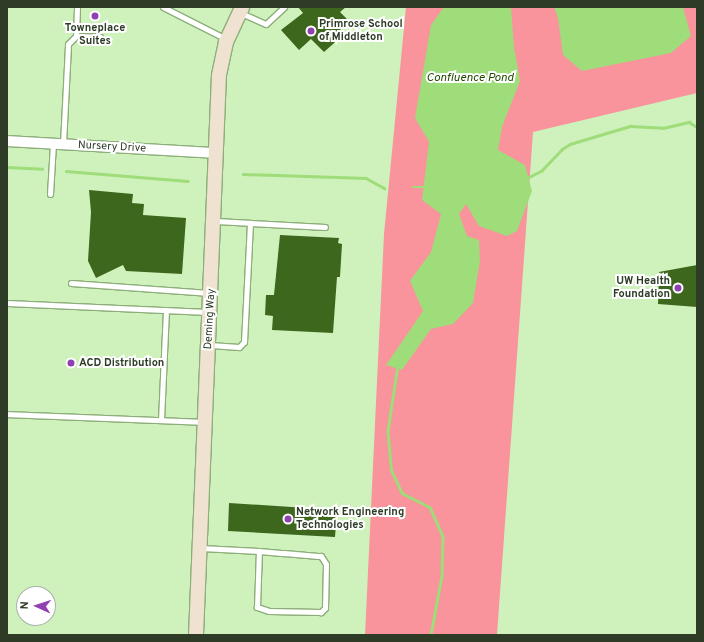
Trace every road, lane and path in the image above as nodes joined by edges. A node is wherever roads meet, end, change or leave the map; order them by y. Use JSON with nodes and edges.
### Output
{"nodes":[{"id":1,"x":77,"y":7,"type":"edge"},
{"id":2,"x":163,"y":7,"type":"edge"},
{"id":3,"x":284,"y":7,"type":"edge"},
{"id":4,"x":240,"y":9,"type":"edge"},
{"id":5,"x":76,"y":36,"type":"junction"},
{"id":6,"x":100,"y":37,"type":"dead end"},
{"id":7,"x":227,"y":40,"type":"junction"},
{"id":8,"x":7,"y":141,"type":"edge"},
{"id":9,"x":58,"y":144,"type":"junction"},
{"id":10,"x":217,"y":153,"type":"junction"},
{"id":11,"x":50,"y":194,"type":"dead end"},
{"id":12,"x":214,"y":221,"type":"junction"},
{"id":13,"x":250,"y":223,"type":"junction"},
{"id":14,"x":325,"y":226,"type":"dead end"},
{"id":15,"x":71,"y":283,"type":"dead end"},
{"id":16,"x":211,"y":293,"type":"junction"},
{"id":17,"x":7,"y":303,"type":"edge"},
{"id":18,"x":166,"y":310,"type":"junction"},
{"id":19,"x":210,"y":312,"type":"junction"},
{"id":20,"x":209,"y":345,"type":"junction"},
{"id":21,"x":7,"y":414,"type":"edge"},
{"id":22,"x":161,"y":420,"type":"junction"},
{"id":23,"x":205,"y":422,"type":"junction"},
{"id":24,"x":200,"y":548,"type":"junction"},
{"id":25,"x":259,"y":551,"type":"junction"},
{"id":26,"x":196,"y":635,"type":"edge"}],
"edges":[{"from":1,"to":5,"type":"lane"},
{"from":2,"to":7,"type":"lane"},
{"from":3,"to":4,"type":"lane"},
{"from":4,"to":7,"type":"street","name":"Deming Way"},
{"from":5,"to":6,"type":"lane"},
{"from":5,"to":9,"type":"lane"},
{"from":7,"to":10,"type":"street","name":"Deming Way"},
{"from":8,"to":9,"type":"street","name":"Nursery Drive"},
{"from":9,"to":10,"type":"street","name":"Nursery Drive"},
{"from":9,"to":11,"type":"lane"},
{"from":10,"to":12,"type":"street","name":"Deming Way"},
{"from":12,"to":13,"type":"lane"},
{"from":12,"to":16,"type":"street","name":"Deming Way"},
{"from":13,"to":14,"type":"lane"},
{"from":13,"to":20,"type":"lane"},
{"from":15,"to":16,"type":"lane"},
{"from":16,"to":19,"type":"street","name":"Deming Way"},
{"from":17,"to":18,"type":"lane"},
{"from":18,"to":19,"type":"lane"},
{"from":18,"to":22,"type":"lane"},
{"from":19,"to":20,"type":"street","name":"Deming Way"},
{"from":20,"to":23,"type":"street","name":"Deming Way"},
{"from":21,"to":22,"type":"lane"},
{"from":22,"to":23,"type":"lane"},
{"from":23,"to":24,"type":"street","name":"Deming Way"},
{"from":24,"to":25,"type":"lane"},
{"from":24,"to":26,"type":"street","name":"Deming Way"},
{"from":25,"to":25,"type":"lane"}]}
